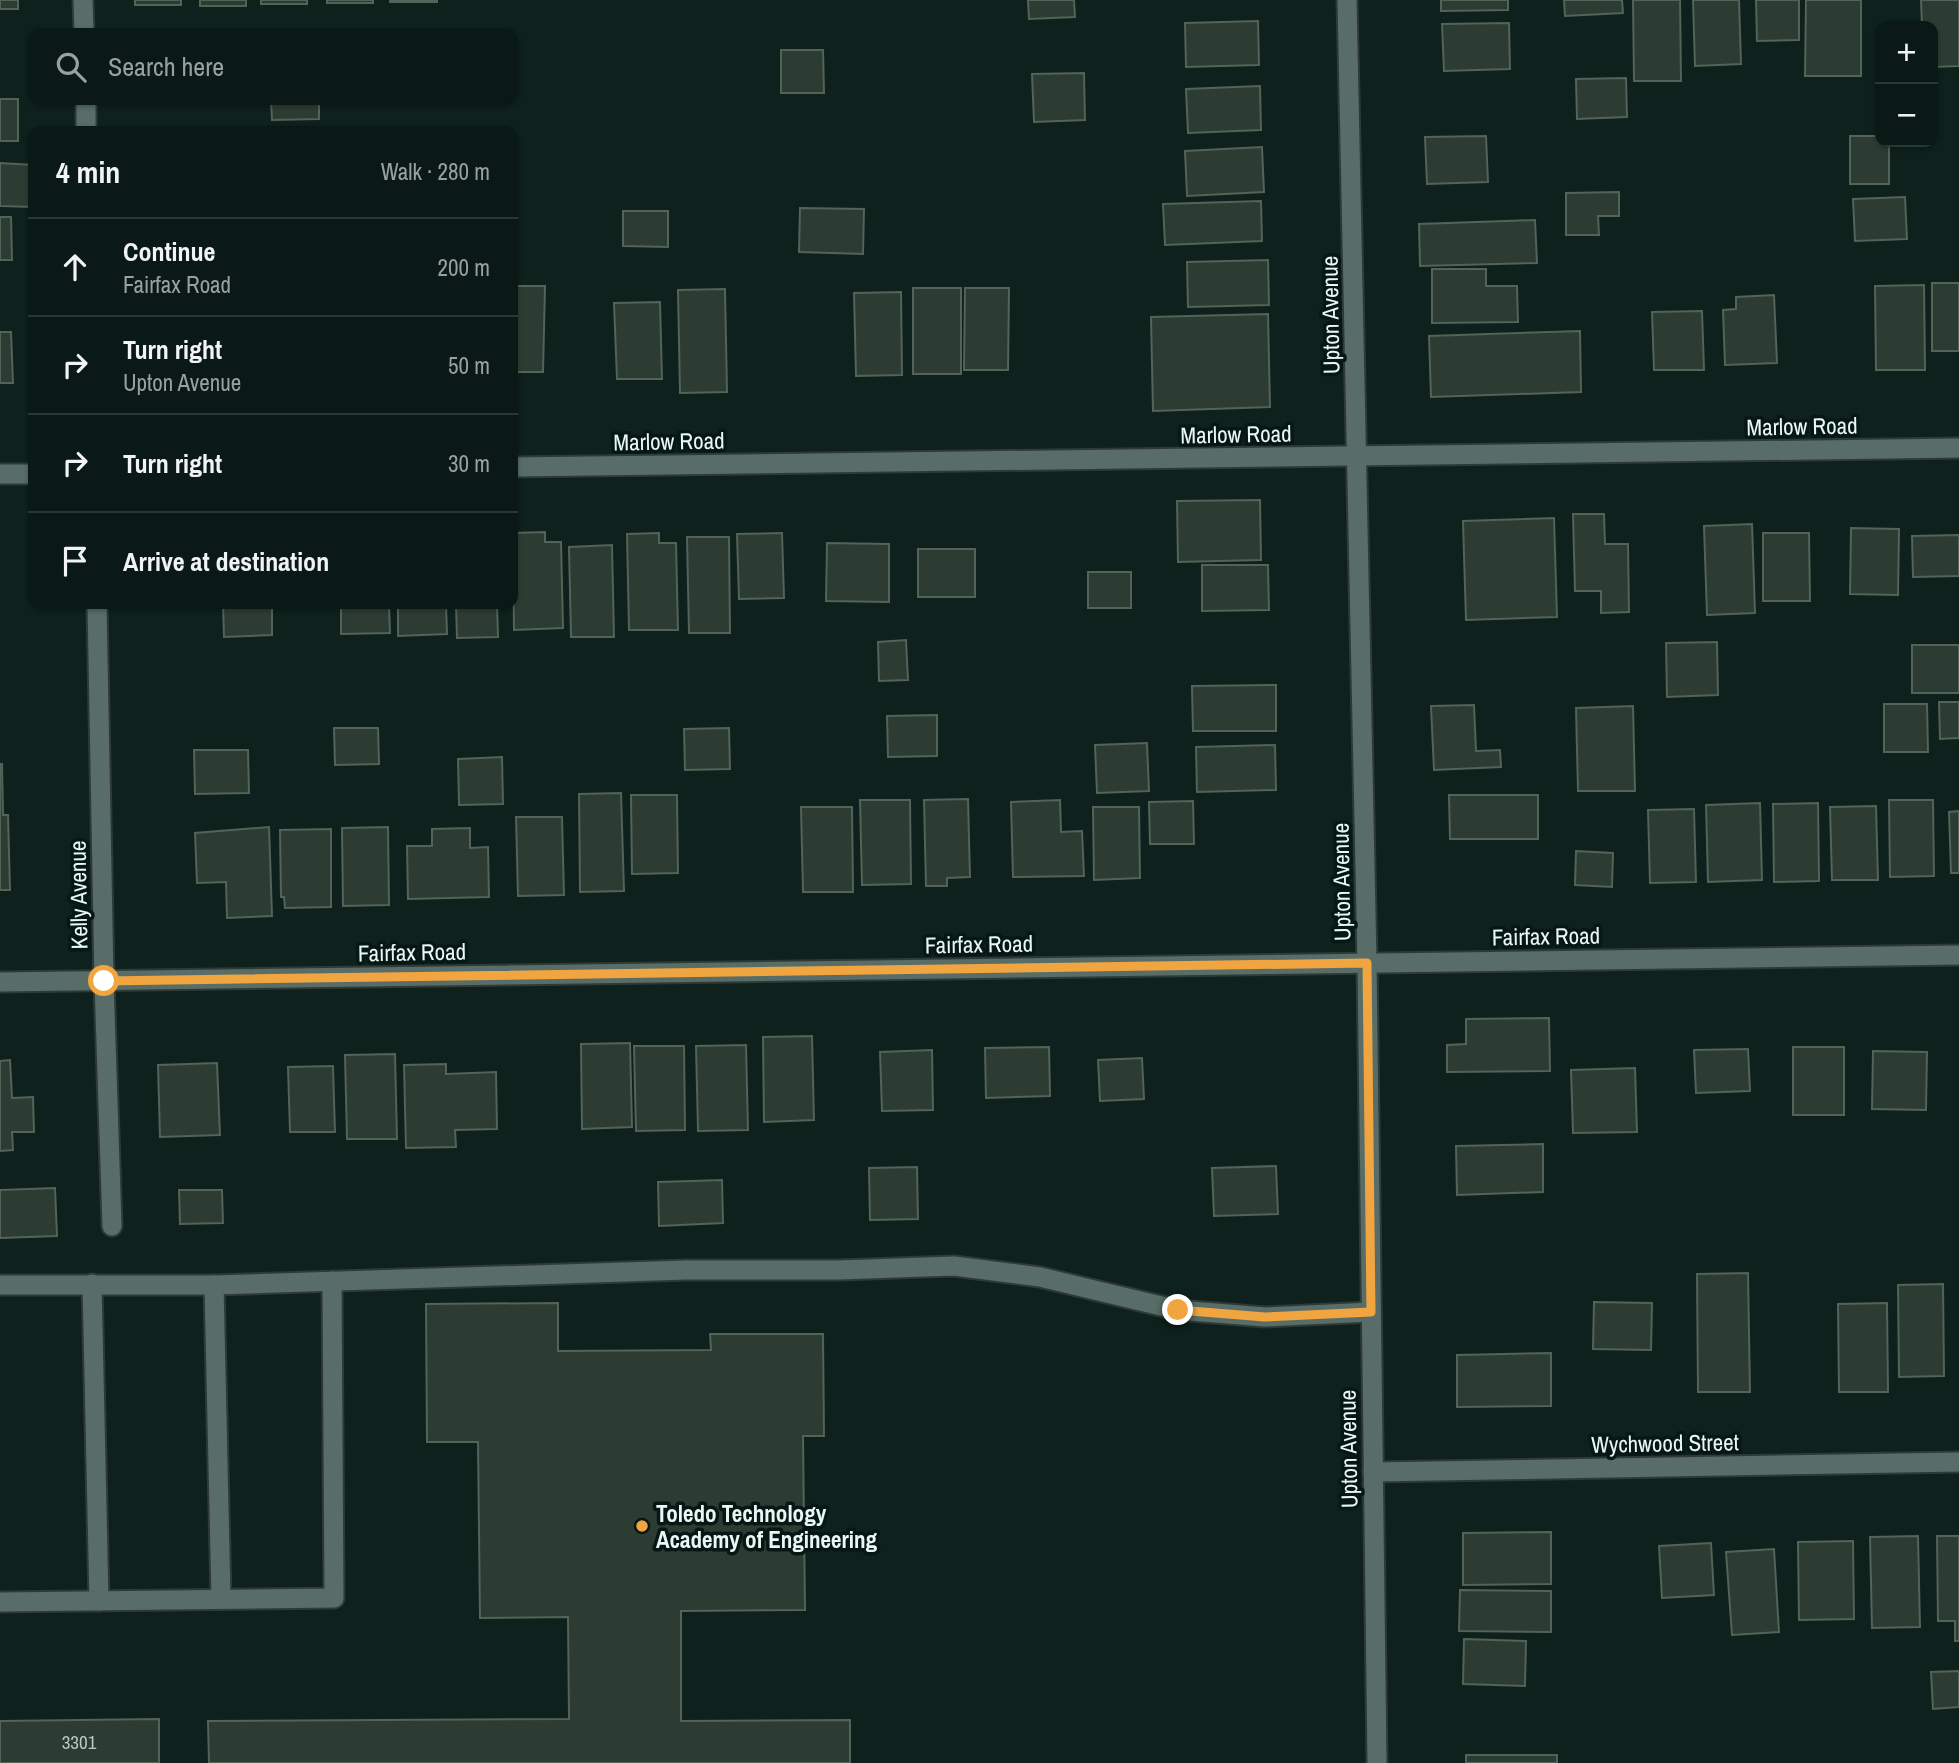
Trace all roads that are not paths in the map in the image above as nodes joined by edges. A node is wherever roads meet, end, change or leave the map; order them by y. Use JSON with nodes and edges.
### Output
{"nodes":[{"id":1,"x":83,"y":0,"type":"edge"},
{"id":2,"x":1347,"y":0,"type":"edge"},
{"id":3,"x":84,"y":28,"type":"edge"},
{"id":4,"x":86,"y":105,"type":"edge"},
{"id":5,"x":86,"y":126,"type":"edge"},
{"id":6,"x":1959,"y":448,"type":"edge"},
{"id":7,"x":1358,"y":456,"type":"junction"},
{"id":8,"x":518,"y":467,"type":"edge"},
{"id":9,"x":0,"y":474,"type":"edge"},
{"id":10,"x":28,"y":474,"type":"edge"},
{"id":11,"x":97,"y":609,"type":"edge"},
{"id":12,"x":1959,"y":955,"type":"edge"},
{"id":13,"x":1367,"y":963,"type":"junction"},
{"id":14,"x":104,"y":981,"type":"junction"},
{"id":15,"x":0,"y":982,"type":"edge"},
{"id":16,"x":112,"y":1226,"type":"dead end"},
{"id":17,"x":332,"y":1281,"type":"junction"},
{"id":18,"x":92,"y":1283,"type":"junction"},
{"id":19,"x":0,"y":1285,"type":"edge"},
{"id":20,"x":214,"y":1285,"type":"junction"},
{"id":21,"x":1371,"y":1312,"type":"junction"},
{"id":22,"x":1959,"y":1462,"type":"edge"},
{"id":23,"x":1373,"y":1472,"type":"junction"},
{"id":24,"x":221,"y":1598,"type":"junction"},
{"id":25,"x":99,"y":1601,"type":"junction"},
{"id":26,"x":0,"y":1602,"type":"edge"},
{"id":27,"x":1377,"y":1763,"type":"edge"}],
"edges":[{"from":1,"to":3,"type":"street"},
{"from":2,"to":7,"type":"street","name":"Upton Avenue"},
{"from":4,"to":5,"type":"street"},
{"from":6,"to":7,"type":"street","name":"Marlow Road"},
{"from":7,"to":8,"type":"street","name":"Marlow Road"},
{"from":7,"to":13,"type":"street","name":"Upton Avenue"},
{"from":9,"to":10,"type":"street"},
{"from":11,"to":14,"type":"street","name":"Kelly Avenue"},
{"from":12,"to":13,"type":"street","name":"Fairfax Road"},
{"from":13,"to":14,"type":"street","name":"Fairfax Road"},
{"from":13,"to":21,"type":"street","name":"Upton Avenue"},
{"from":14,"to":15,"type":"street","name":"Fairfax Road"},
{"from":14,"to":16,"type":"street","name":"Kelly Avenue"},
{"from":17,"to":20,"type":"street"},
{"from":17,"to":21,"type":"street"},
{"from":17,"to":24,"type":"street"},
{"from":18,"to":19,"type":"street"},
{"from":18,"to":20,"type":"street"},
{"from":18,"to":25,"type":"street"},
{"from":20,"to":24,"type":"street"},
{"from":21,"to":23,"type":"street","name":"Upton Avenue"},
{"from":22,"to":23,"type":"street","name":"Wychwood Street"},
{"from":23,"to":27,"type":"street","name":"Upton Avenue"},
{"from":24,"to":25,"type":"street"},
{"from":25,"to":26,"type":"street"}]}
